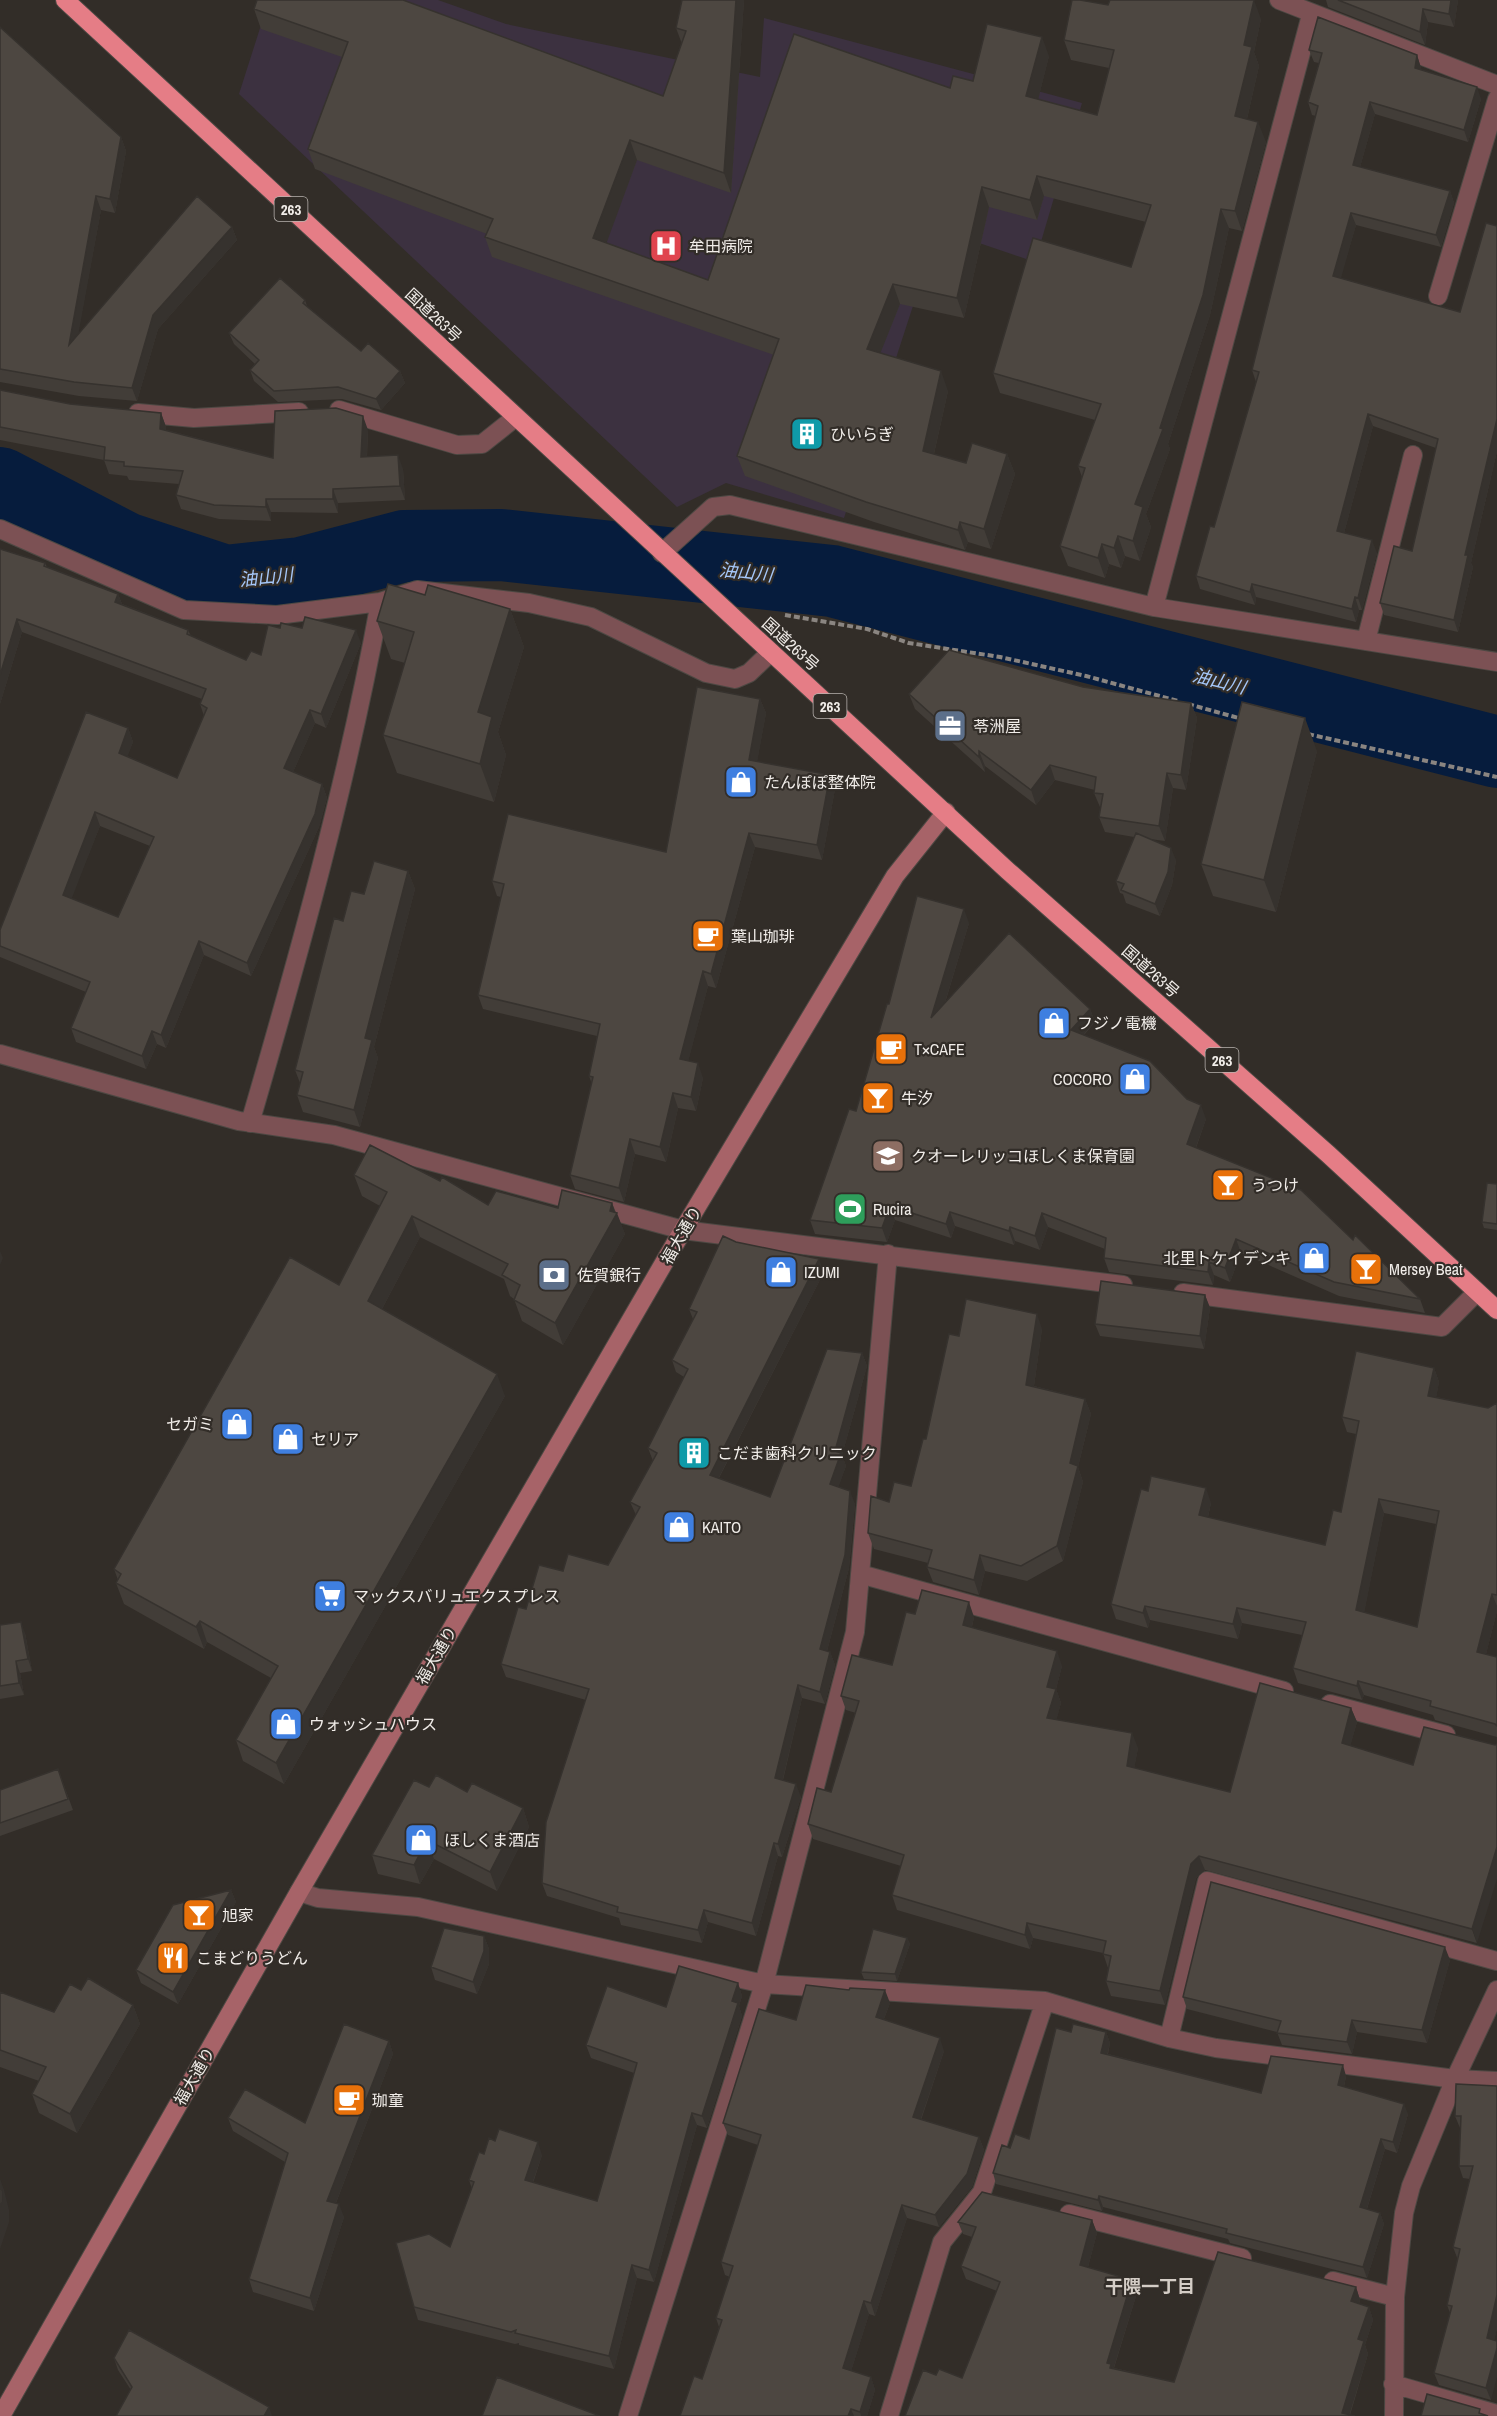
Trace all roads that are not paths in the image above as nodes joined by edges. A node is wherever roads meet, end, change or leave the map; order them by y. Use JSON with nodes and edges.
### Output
{"nodes":[{"id":1,"x":65,"y":0,"type":"edge"},
{"id":2,"x":1279,"y":0,"type":"edge"},
{"id":3,"x":1311,"y":15,"type":"junction"},
{"id":4,"x":1497,"y":85,"type":"edge"},
{"id":5,"x":1497,"y":99,"type":"edge"},
{"id":6,"x":1438,"y":296,"type":"dead end"},
{"id":7,"x":124,"y":412,"type":"edge"},
{"id":8,"x":516,"y":417,"type":"junction"},
{"id":9,"x":1413,"y":455,"type":"dead end"},
{"id":10,"x":0,"y":529,"type":"edge"},
{"id":11,"x":662,"y":553,"type":"junction"},
{"id":12,"x":380,"y":602,"type":"junction"},
{"id":13,"x":1154,"y":607,"type":"junction"},
{"id":14,"x":1366,"y":641,"type":"junction"},
{"id":15,"x":771,"y":652,"type":"junction"},
{"id":16,"x":1497,"y":662,"type":"edge"},
{"id":17,"x":946,"y":813,"type":"junction"},
{"id":18,"x":0,"y":1054,"type":"edge"},
{"id":19,"x":250,"y":1123,"type":"junction"},
{"id":20,"x":683,"y":1230,"type":"junction"},
{"id":21,"x":888,"y":1254,"type":"junction"},
{"id":22,"x":1135,"y":1287,"type":"edge"},
{"id":23,"x":1171,"y":1291,"type":"edge"},
{"id":24,"x":1477,"y":1292,"type":"junction"},
{"id":25,"x":1497,"y":1310,"type":"edge"},
{"id":26,"x":860,"y":1574,"type":"junction"},
{"id":27,"x":1463,"y":1740,"type":"edge"},
{"id":28,"x":299,"y":1892,"type":"junction"},
{"id":29,"x":1497,"y":1961,"type":"edge"},
{"id":30,"x":764,"y":1984,"type":"junction"},
{"id":31,"x":1497,"y":1990,"type":"edge"},
{"id":32,"x":1045,"y":2001,"type":"junction"},
{"id":33,"x":1169,"y":2038,"type":"junction"},
{"id":34,"x":1455,"y":2079,"type":"junction"},
{"id":35,"x":1497,"y":2081,"type":"edge"},
{"id":36,"x":1051,"y":2210,"type":"edge"},
{"id":37,"x":1257,"y":2262,"type":"edge"},
{"id":38,"x":1314,"y":2277,"type":"edge"},
{"id":39,"x":1395,"y":2297,"type":"junction"},
{"id":40,"x":1393,"y":2384,"type":"junction"},
{"id":41,"x":1497,"y":2414,"type":"edge"},
{"id":42,"x":1,"y":2416,"type":"edge"},
{"id":43,"x":628,"y":2416,"type":"edge"},
{"id":44,"x":889,"y":2416,"type":"edge"},
{"id":45,"x":1394,"y":2416,"type":"edge"}],
"edges":[{"from":1,"to":8,"type":"highway","name":"国道263号","number":"263"},
{"from":2,"to":3,"type":"street"},
{"from":3,"to":4,"type":"street"},
{"from":3,"to":13,"type":"street"},
{"from":5,"to":6,"type":"street"},
{"from":7,"to":8,"type":"street"},
{"from":8,"to":11,"type":"highway","name":"国道263号","number":"263"},
{"from":9,"to":14,"type":"street"},
{"from":10,"to":12,"type":"street"},
{"from":11,"to":13,"type":"street"},
{"from":11,"to":15,"type":"highway","name":"国道263号","number":"263"},
{"from":12,"to":15,"type":"street"},
{"from":12,"to":19,"type":"street"},
{"from":13,"to":14,"type":"street"},
{"from":14,"to":16,"type":"street"},
{"from":15,"to":17,"type":"highway","name":"国道263号","number":"263"},
{"from":17,"to":20,"type":"street","name":"福大通り"},
{"from":17,"to":24,"type":"highway","name":"国道263号","number":"263"},
{"from":18,"to":19,"type":"street"},
{"from":19,"to":20,"type":"street"},
{"from":20,"to":21,"type":"street"},
{"from":20,"to":28,"type":"street","name":"福大通り"},
{"from":21,"to":22,"type":"street"},
{"from":21,"to":26,"type":"street"},
{"from":23,"to":24,"type":"street"},
{"from":24,"to":25,"type":"highway","name":"国道263号","number":"263"},
{"from":26,"to":27,"type":"street"},
{"from":26,"to":30,"type":"street"},
{"from":28,"to":30,"type":"street"},
{"from":28,"to":42,"type":"street","name":"福大通り"},
{"from":29,"to":33,"type":"street"},
{"from":30,"to":32,"type":"street"},
{"from":30,"to":43,"type":"street"},
{"from":31,"to":34,"type":"street"},
{"from":32,"to":33,"type":"street"},
{"from":32,"to":44,"type":"street"},
{"from":33,"to":34,"type":"street"},
{"from":34,"to":35,"type":"street"},
{"from":34,"to":39,"type":"street"},
{"from":36,"to":37,"type":"street"},
{"from":38,"to":39,"type":"street"},
{"from":39,"to":40,"type":"street"},
{"from":40,"to":41,"type":"street"},
{"from":40,"to":45,"type":"street"}]}
